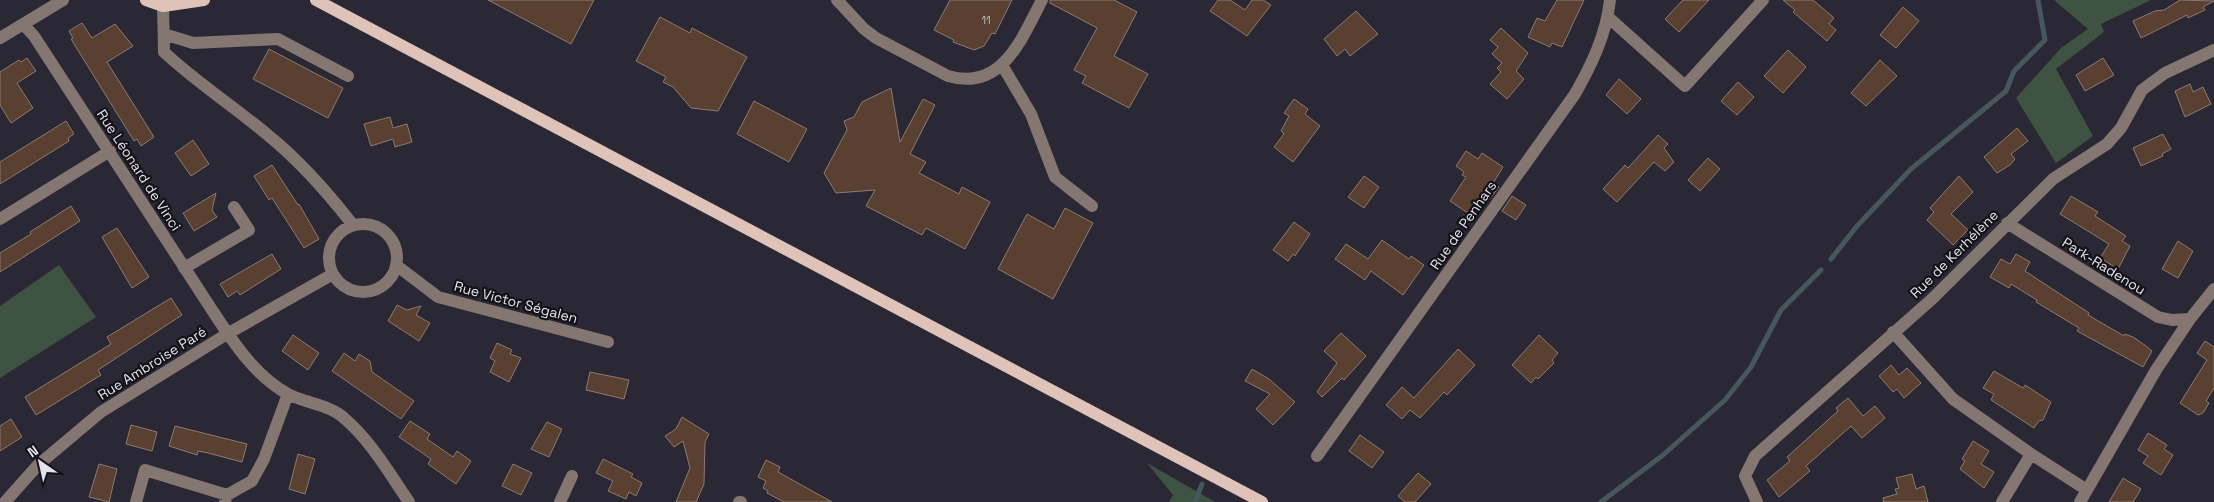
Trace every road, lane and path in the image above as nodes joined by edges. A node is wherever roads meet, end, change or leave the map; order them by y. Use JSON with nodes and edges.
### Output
{"nodes":[{"id":1,"x":63,"y":0,"type":"edge"},
{"id":2,"x":146,"y":0,"type":"edge"},
{"id":3,"x":204,"y":0,"type":"edge"},
{"id":4,"x":316,"y":0,"type":"edge"},
{"id":5,"x":337,"y":0,"type":"edge"},
{"id":6,"x":837,"y":0,"type":"edge"},
{"id":7,"x":1042,"y":0,"type":"edge"},
{"id":8,"x":1610,"y":0,"type":"edge"},
{"id":9,"x":1763,"y":0,"type":"edge"},
{"id":10,"x":163,"y":6,"type":"junction"},
{"id":11,"x":1608,"y":18,"type":"junction"},
{"id":12,"x":352,"y":19,"type":"junction"},
{"id":13,"x":23,"y":24,"type":"junction"},
{"id":14,"x":164,"y":34,"type":"junction"},
{"id":15,"x":0,"y":38,"type":"edge"},
{"id":16,"x":2214,"y":50,"type":"edge"},
{"id":17,"x":1002,"y":65,"type":"junction"},
{"id":18,"x":348,"y":76,"type":"dead end"},
{"id":19,"x":110,"y":151,"type":"junction"},
{"id":20,"x":1092,"y":206,"type":"dead end"},
{"id":21,"x":234,"y":207,"type":"dead end"},
{"id":22,"x":0,"y":219,"type":"edge"},
{"id":23,"x":2007,"y":223,"type":"junction"},
{"id":24,"x":353,"y":225,"type":"junction"},
{"id":25,"x":396,"y":265,"type":"junction"},
{"id":26,"x":184,"y":268,"type":"junction"},
{"id":27,"x":333,"y":274,"type":"junction"},
{"id":28,"x":2214,"y":289,"type":"edge"},
{"id":29,"x":2190,"y":319,"type":"junction"},
{"id":30,"x":1893,"y":332,"type":"junction"},
{"id":31,"x":228,"y":334,"type":"junction"},
{"id":32,"x":608,"y":342,"type":"dead end"},
{"id":33,"x":288,"y":394,"type":"junction"},
{"id":34,"x":2031,"y":454,"type":"junction"},
{"id":35,"x":1316,"y":456,"type":"dead end"},
{"id":36,"x":572,"y":476,"type":"dead end"},
{"id":37,"x":2087,"y":490,"type":"junction"},
{"id":38,"x":226,"y":498,"type":"edge"},
{"id":39,"x":5,"y":502,"type":"edge"},
{"id":40,"x":136,"y":502,"type":"edge"},
{"id":41,"x":409,"y":502,"type":"edge"},
{"id":42,"x":560,"y":502,"type":"edge"},
{"id":43,"x":1262,"y":502,"type":"edge"},
{"id":44,"x":1757,"y":502,"type":"edge"},
{"id":45,"x":2002,"y":502,"type":"edge"},
{"id":46,"x":2080,"y":502,"type":"edge"}],
"edges":[{"from":1,"to":13,"type":"street"},
{"from":2,"to":10,"type":"main road"},
{"from":3,"to":10,"type":"main road"},
{"from":4,"to":12,"type":"main road"},
{"from":5,"to":12,"type":"main road"},
{"from":6,"to":17,"type":"street"},
{"from":7,"to":17,"type":"street"},
{"from":8,"to":11,"type":"street","name":"Rue de Penhars"},
{"from":9,"to":11,"type":"street"},
{"from":10,"to":14,"type":"street"},
{"from":11,"to":35,"type":"street","name":"Rue de Penhars"},
{"from":12,"to":43,"type":"main road"},
{"from":13,"to":15,"type":"street"},
{"from":13,"to":19,"type":"street","name":"Rue Léonard de Vinci"},
{"from":14,"to":18,"type":"street"},
{"from":14,"to":24,"type":"street"},
{"from":16,"to":23,"type":"street","name":"Rue de Kerhélène"},
{"from":17,"to":20,"type":"street"},
{"from":19,"to":22,"type":"street"},
{"from":19,"to":26,"type":"street","name":"Rue Léonard de Vinci"},
{"from":21,"to":26,"type":"street"},
{"from":23,"to":29,"type":"street","name":"Park-Radenou"},
{"from":23,"to":30,"type":"street","name":"Rue de Kerhélène"},
{"from":24,"to":25,"type":"street"},
{"from":24,"to":27,"type":"street"},
{"from":25,"to":27,"type":"street"},
{"from":25,"to":32,"type":"street","name":"Rue Victor Ségalen"},
{"from":26,"to":31,"type":"street","name":"Rue Léonard de Vinci"},
{"from":27,"to":31,"type":"street","name":"Rue Ambroise Paré"},
{"from":28,"to":29,"type":"street"},
{"from":29,"to":37,"type":"street"},
{"from":30,"to":34,"type":"street"},
{"from":30,"to":44,"type":"street","name":"Rue de Kerhélène"},
{"from":31,"to":33,"type":"street","name":"Rue Léonard de Vinci"},
{"from":31,"to":39,"type":"street","name":"Rue Ambroise Paré"},
{"from":33,"to":38,"type":"street"},
{"from":33,"to":41,"type":"street","name":"Rue Léonard de Vinci"},
{"from":34,"to":37,"type":"street"},
{"from":34,"to":45,"type":"street"},
{"from":36,"to":42,"type":"street"},
{"from":37,"to":46,"type":"street"},
{"from":38,"to":40,"type":"street"}]}
